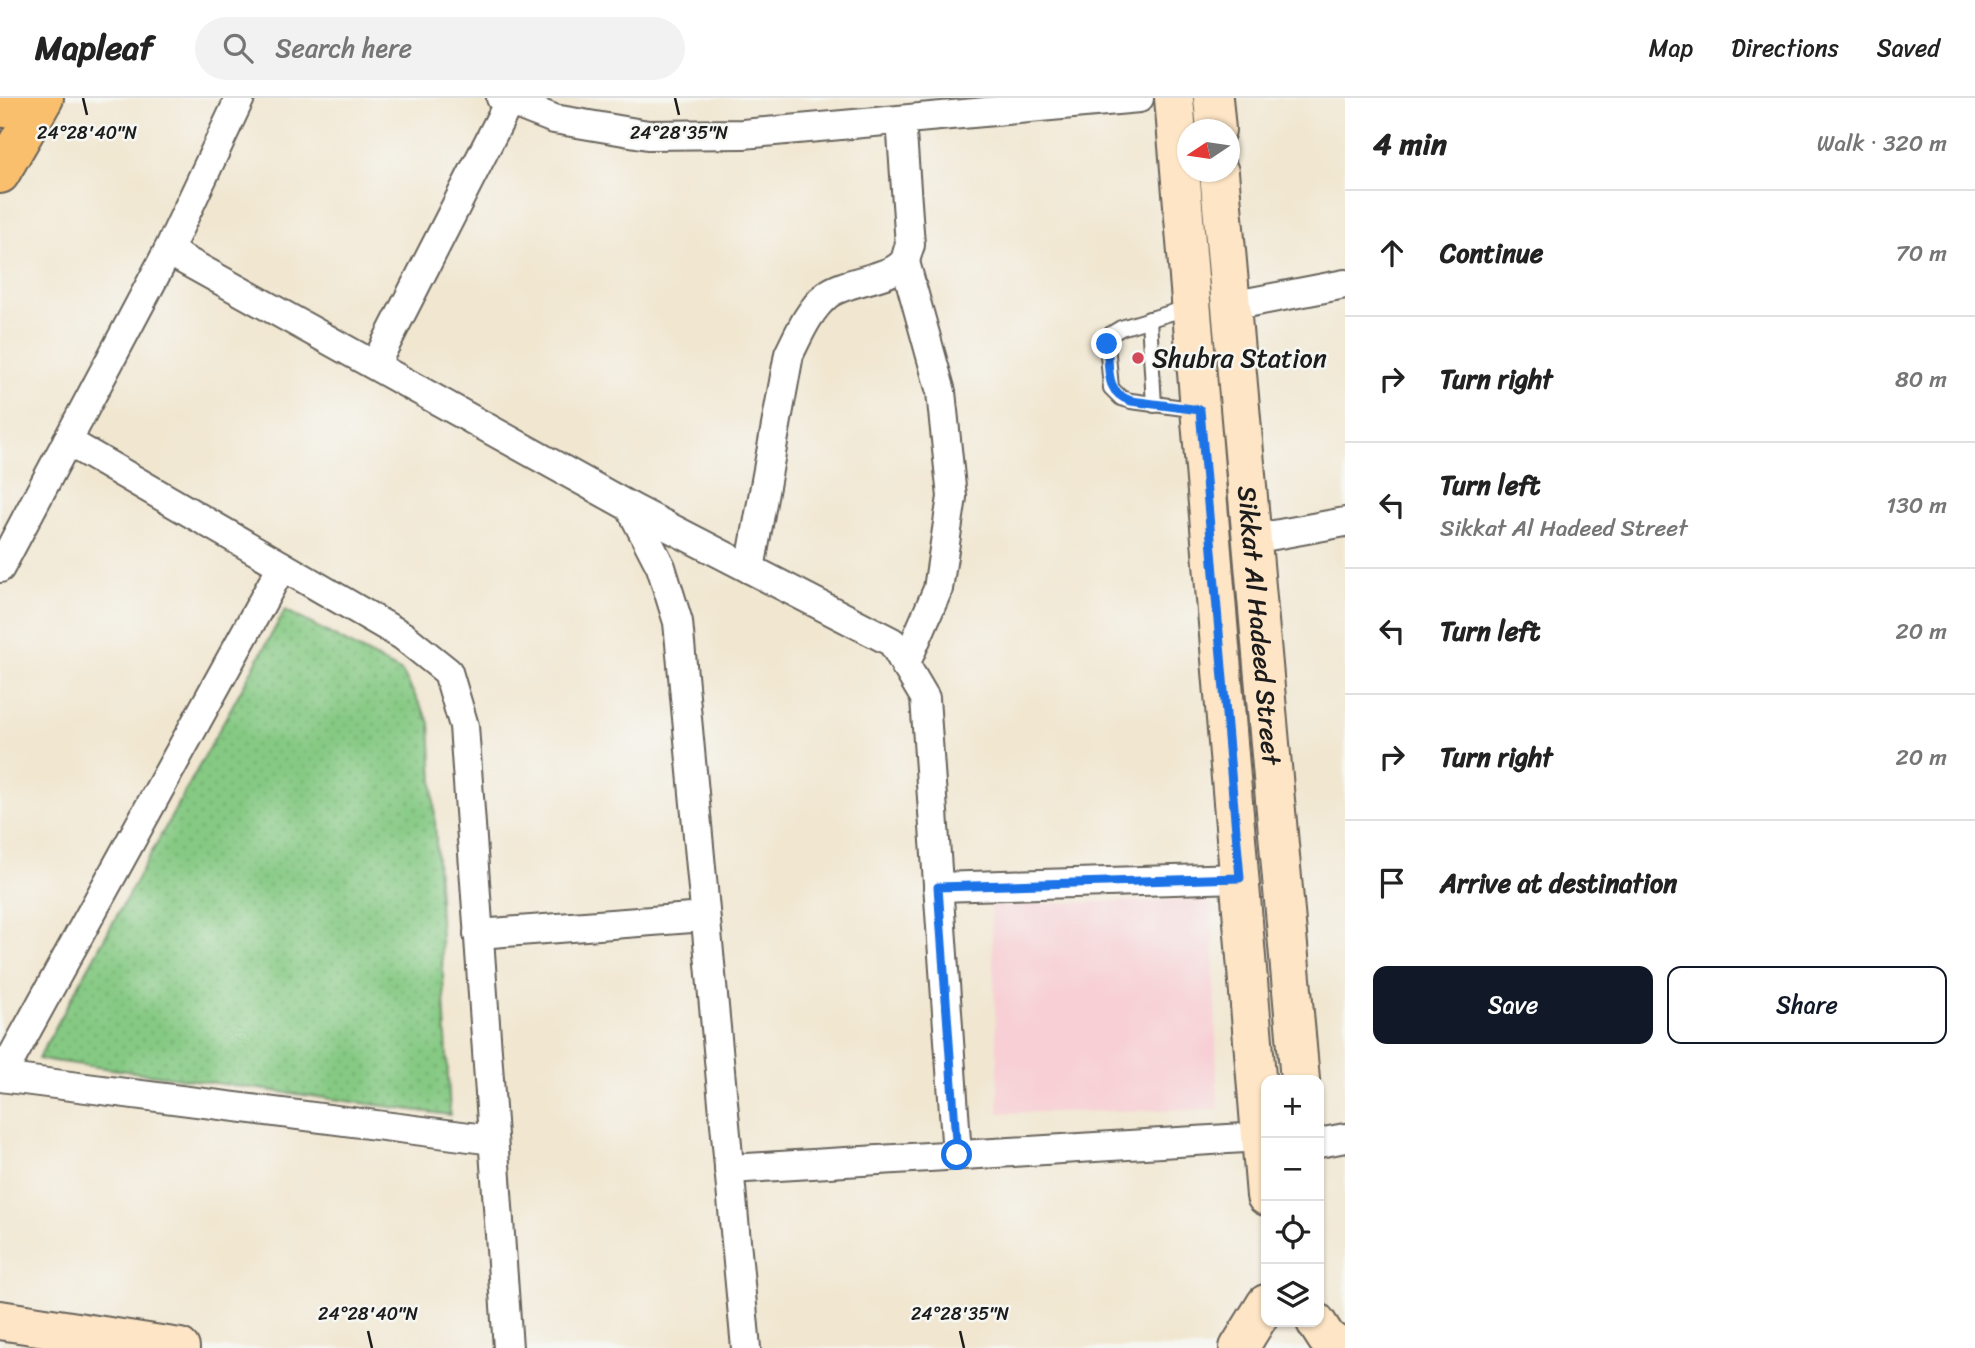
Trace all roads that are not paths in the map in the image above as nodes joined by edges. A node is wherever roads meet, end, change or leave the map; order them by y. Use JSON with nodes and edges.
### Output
{"nodes":[{"id":1,"x":7,"y":98,"type":"edge"},
{"id":2,"x":44,"y":98,"type":"edge"},
{"id":3,"x":240,"y":98,"type":"edge"},
{"id":4,"x":1139,"y":98,"type":"edge"},
{"id":5,"x":1174,"y":98,"type":"edge"},
{"id":6,"x":1213,"y":98,"type":"edge"},
{"id":7,"x":505,"y":100,"type":"edge"},
{"id":8,"x":0,"y":108,"type":"edge"},
{"id":9,"x":1215,"y":119,"type":"edge"},
{"id":10,"x":901,"y":120,"type":"junction"},
{"id":11,"x":0,"y":174,"type":"edge"},
{"id":12,"x":1220,"y":182,"type":"edge"},
{"id":13,"x":168,"y":251,"type":"junction"},
{"id":14,"x":905,"y":262,"type":"junction"},
{"id":15,"x":1345,"y":284,"type":"edge"},
{"id":16,"x":1231,"y":306,"type":"junction"},
{"id":17,"x":1190,"y":307,"type":"junction"},
{"id":18,"x":1149,"y":319,"type":"junction"},
{"id":19,"x":375,"y":365,"type":"junction"},
{"id":20,"x":1154,"y":405,"type":"junction"},
{"id":21,"x":1200,"y":410,"type":"junction"},
{"id":22,"x":67,"y":441,"type":"junction"},
{"id":23,"x":630,"y":507,"type":"junction"},
{"id":24,"x":1345,"y":522,"type":"edge"},
{"id":25,"x":1252,"y":539,"type":"junction"},
{"id":26,"x":282,"y":566,"type":"junction"},
{"id":27,"x":0,"y":568,"type":"edge"},
{"id":28,"x":750,"y":569,"type":"junction"},
{"id":29,"x":905,"y":665,"type":"junction"},
{"id":30,"x":1240,"y":878,"type":"junction"},
{"id":31,"x":938,"y":887,"type":"junction"},
{"id":32,"x":705,"y":917,"type":"junction"},
{"id":33,"x":478,"y":934,"type":"junction"},
{"id":34,"x":1300,"y":1075,"type":"edge"},
{"id":35,"x":1,"y":1077,"type":"edge"},
{"id":36,"x":1261,"y":1137,"type":"joint"},
{"id":37,"x":1345,"y":1138,"type":"edge"},
{"id":38,"x":493,"y":1140,"type":"junction"},
{"id":39,"x":1324,"y":1142,"type":"edge"},
{"id":40,"x":957,"y":1155,"type":"junction"},
{"id":41,"x":729,"y":1169,"type":"junction"},
{"id":42,"x":1261,"y":1312,"type":"edge"},
{"id":43,"x":0,"y":1320,"type":"edge"},
{"id":44,"x":1319,"y":1327,"type":"edge"},
{"id":45,"x":180,"y":1348,"type":"edge"},
{"id":46,"x":508,"y":1348,"type":"edge"},
{"id":47,"x":746,"y":1348,"type":"edge"},
{"id":48,"x":1240,"y":1348,"type":"edge"},
{"id":49,"x":1341,"y":1348,"type":"edge"}],
"edges":[{"from":1,"to":8,"type":"main road"},
{"from":2,"to":11,"type":"main road"},
{"from":3,"to":13,"type":"street"},
{"from":4,"to":10,"type":"street"},
{"from":5,"to":17,"type":"main road","name":"Sikkat Al Hadeed Street"},
{"from":6,"to":9,"type":"main road"},
{"from":7,"to":10,"type":"street"},
{"from":7,"to":19,"type":"street"},
{"from":10,"to":14,"type":"street"},
{"from":12,"to":16,"type":"main road","name":"Sikkat Al Hadeed Street"},
{"from":13,"to":19,"type":"street"},
{"from":13,"to":22,"type":"street"},
{"from":14,"to":28,"type":"street"},
{"from":14,"to":29,"type":"street"},
{"from":15,"to":16,"type":"street"},
{"from":16,"to":25,"type":"main road","name":"Sikkat Al Hadeed Street"},
{"from":17,"to":18,"type":"lane"},
{"from":17,"to":21,"type":"main road","name":"Sikkat Al Hadeed Street"},
{"from":18,"to":20,"type":"lane"},
{"from":18,"to":20,"type":"lane"},
{"from":19,"to":23,"type":"street"},
{"from":20,"to":21,"type":"lane"},
{"from":21,"to":30,"type":"main road","name":"Sikkat Al Hadeed Street"},
{"from":22,"to":26,"type":"street"},
{"from":22,"to":27,"type":"street"},
{"from":23,"to":28,"type":"street"},
{"from":23,"to":32,"type":"street"},
{"from":24,"to":25,"type":"street"},
{"from":25,"to":34,"type":"main road","name":"Sikkat Al Hadeed Street"},
{"from":26,"to":33,"type":"street"},
{"from":26,"to":35,"type":"street"},
{"from":28,"to":29,"type":"street"},
{"from":29,"to":31,"type":"street"},
{"from":30,"to":31,"type":"street"},
{"from":30,"to":36,"type":"main road","name":"Sikkat Al Hadeed Street"},
{"from":31,"to":40,"type":"street"},
{"from":32,"to":33,"type":"street"},
{"from":32,"to":41,"type":"street"},
{"from":33,"to":38,"type":"street"},
{"from":35,"to":38,"type":"street"},
{"from":36,"to":40,"type":"street"},
{"from":37,"to":39,"type":"street"},
{"from":38,"to":46,"type":"street"},
{"from":40,"to":41,"type":"street"},
{"from":41,"to":47,"type":"street"},
{"from":42,"to":48,"type":"main road"},
{"from":43,"to":45,"type":"main road"},
{"from":44,"to":49,"type":"main road"}]}
